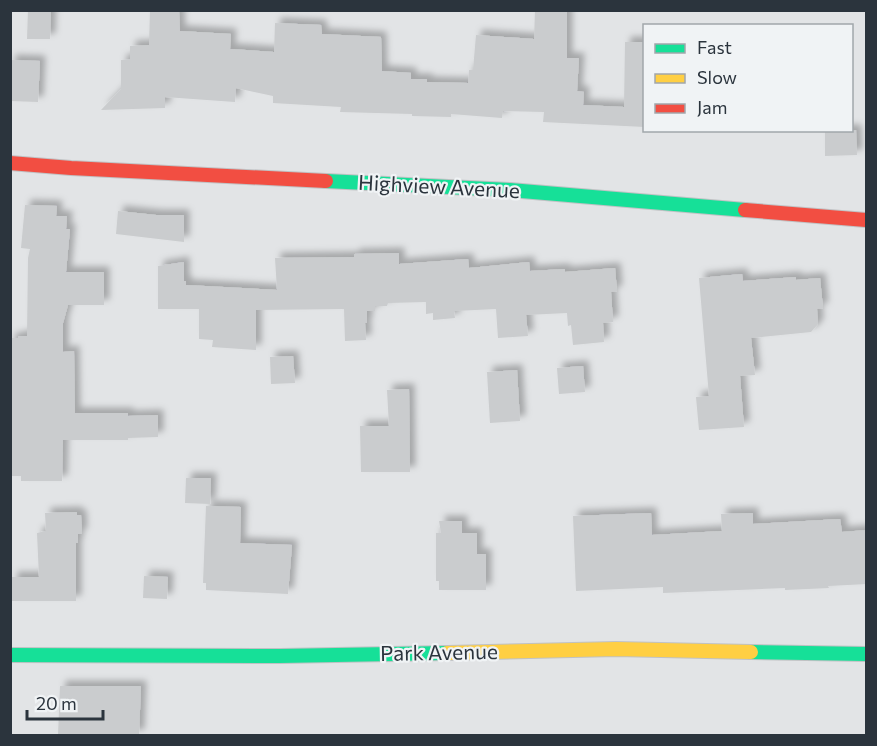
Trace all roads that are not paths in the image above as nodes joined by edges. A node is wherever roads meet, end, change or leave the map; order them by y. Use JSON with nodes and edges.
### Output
{"nodes":[{"id":1,"x":10,"y":163,"type":"edge"},
{"id":2,"x":867,"y":220,"type":"edge"},
{"id":3,"x":867,"y":654,"type":"edge"},
{"id":4,"x":10,"y":655,"type":"edge"}],
"edges":[{"from":1,"to":2,"type":"street","name":"Highview Avenue"},
{"from":3,"to":4,"type":"street","name":"Park Avenue"}]}
